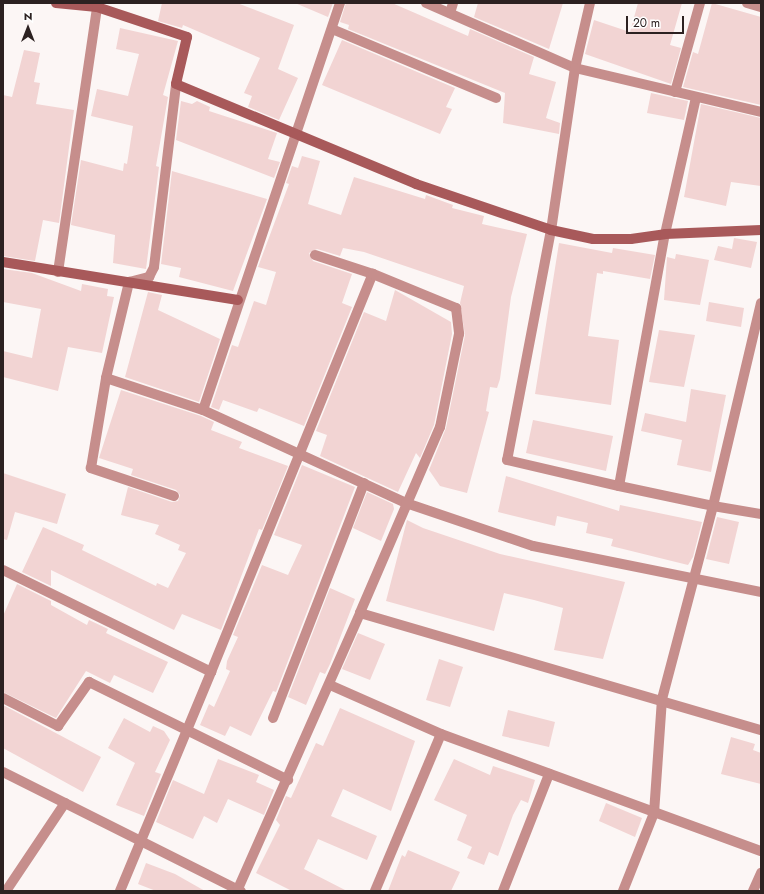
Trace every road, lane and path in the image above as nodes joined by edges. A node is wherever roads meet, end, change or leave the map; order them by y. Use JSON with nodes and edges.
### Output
{"nodes":[{"id":1,"x":56,"y":3,"type":"edge"},
{"id":2,"x":340,"y":3,"type":"edge"},
{"id":3,"x":426,"y":3,"type":"edge"},
{"id":4,"x":453,"y":3,"type":"edge"},
{"id":5,"x":590,"y":3,"type":"edge"},
{"id":6,"x":700,"y":3,"type":"edge"},
{"id":7,"x":747,"y":3,"type":"edge"},
{"id":8,"x":97,"y":7,"type":"junction"},
{"id":9,"x":761,"y":7,"type":"edge"},
{"id":10,"x":450,"y":13,"type":"junction"},
{"id":11,"x":332,"y":29,"type":"junction"},
{"id":12,"x":575,"y":68,"type":"junction"},
{"id":13,"x":176,"y":84,"type":"junction"},
{"id":14,"x":675,"y":92,"type":"junction"},
{"id":15,"x":696,"y":97,"type":"junction"},
{"id":16,"x":496,"y":98,"type":"dead end"},
{"id":17,"x":761,"y":112,"type":"edge"},
{"id":18,"x":294,"y":131,"type":"junction"},
{"id":19,"x":551,"y":230,"type":"junction"},
{"id":20,"x":761,"y":230,"type":"edge"},
{"id":21,"x":665,"y":234,"type":"junction"},
{"id":22,"x":315,"y":255,"type":"dead end"},
{"id":23,"x":3,"y":262,"type":"edge"},
{"id":24,"x":58,"y":272,"type":"junction"},
{"id":25,"x":373,"y":274,"type":"junction"},
{"id":26,"x":129,"y":282,"type":"junction"},
{"id":27,"x":238,"y":300,"type":"junction"},
{"id":28,"x":761,"y":303,"type":"edge"},
{"id":29,"x":106,"y":378,"type":"junction"},
{"id":30,"x":203,"y":410,"type":"junction"},
{"id":31,"x":298,"y":450,"type":"junction"},
{"id":32,"x":364,"y":483,"type":"junction"},
{"id":33,"x":619,"y":486,"type":"junction"},
{"id":34,"x":174,"y":496,"type":"dead end"},
{"id":35,"x":406,"y":503,"type":"junction"},
{"id":36,"x":713,"y":506,"type":"junction"},
{"id":37,"x":761,"y":514,"type":"edge"},
{"id":38,"x":3,"y":570,"type":"edge"},
{"id":39,"x":696,"y":578,"type":"junction"},
{"id":40,"x":761,"y":592,"type":"edge"},
{"id":41,"x":360,"y":613,"type":"junction"},
{"id":42,"x":211,"y":672,"type":"junction"},
{"id":43,"x":330,"y":686,"type":"junction"},
{"id":44,"x":3,"y":698,"type":"edge"},
{"id":45,"x":662,"y":699,"type":"junction"},
{"id":46,"x":273,"y":718,"type":"dead end"},
{"id":47,"x":761,"y":730,"type":"edge"},
{"id":48,"x":187,"y":731,"type":"junction"},
{"id":49,"x":441,"y":734,"type":"junction"},
{"id":50,"x":3,"y":772,"type":"edge"},
{"id":51,"x":548,"y":774,"type":"junction"},
{"id":52,"x":288,"y":780,"type":"junction"},
{"id":53,"x":65,"y":803,"type":"junction"},
{"id":54,"x":654,"y":813,"type":"junction"},
{"id":55,"x":142,"y":842,"type":"junction"},
{"id":56,"x":761,"y":851,"type":"edge"},
{"id":57,"x":761,"y":873,"type":"edge"},
{"id":58,"x":239,"y":890,"type":"edge"},
{"id":59,"x":6,"y":891,"type":"edge"},
{"id":60,"x":120,"y":891,"type":"edge"},
{"id":61,"x":375,"y":891,"type":"edge"},
{"id":62,"x":503,"y":891,"type":"edge"},
{"id":63,"x":623,"y":891,"type":"edge"},
{"id":64,"x":753,"y":891,"type":"edge"}],
"edges":[{"from":1,"to":8,"type":"street"},
{"from":2,"to":11,"type":"street"},
{"from":3,"to":10,"type":"street"},
{"from":4,"to":10,"type":"street"},
{"from":5,"to":12,"type":"street"},
{"from":6,"to":14,"type":"street"},
{"from":7,"to":9,"type":"street"},
{"from":8,"to":13,"type":"street"},
{"from":8,"to":24,"type":"street"},
{"from":10,"to":12,"type":"street"},
{"from":11,"to":16,"type":"street"},
{"from":11,"to":18,"type":"street"},
{"from":12,"to":14,"type":"street"},
{"from":12,"to":19,"type":"street"},
{"from":13,"to":18,"type":"street"},
{"from":13,"to":26,"type":"street"},
{"from":14,"to":15,"type":"street"},
{"from":15,"to":17,"type":"street"},
{"from":15,"to":21,"type":"street"},
{"from":18,"to":19,"type":"street"},
{"from":18,"to":27,"type":"street"},
{"from":19,"to":21,"type":"street"},
{"from":19,"to":33,"type":"street"},
{"from":20,"to":21,"type":"street"},
{"from":21,"to":33,"type":"street"},
{"from":22,"to":25,"type":"street"},
{"from":23,"to":24,"type":"street"},
{"from":24,"to":26,"type":"street"},
{"from":25,"to":31,"type":"street"},
{"from":25,"to":35,"type":"street"},
{"from":26,"to":27,"type":"street"},
{"from":26,"to":29,"type":"street"},
{"from":27,"to":30,"type":"street"},
{"from":28,"to":36,"type":"street"},
{"from":29,"to":30,"type":"street"},
{"from":29,"to":34,"type":"street"},
{"from":30,"to":31,"type":"street"},
{"from":31,"to":32,"type":"street"},
{"from":31,"to":42,"type":"street"},
{"from":32,"to":35,"type":"street"},
{"from":32,"to":46,"type":"street"},
{"from":33,"to":36,"type":"street"},
{"from":35,"to":39,"type":"street"},
{"from":35,"to":41,"type":"street"},
{"from":36,"to":37,"type":"street"},
{"from":36,"to":39,"type":"street"},
{"from":38,"to":42,"type":"street"},
{"from":39,"to":40,"type":"street"},
{"from":39,"to":45,"type":"street"},
{"from":41,"to":43,"type":"street"},
{"from":41,"to":45,"type":"street"},
{"from":42,"to":48,"type":"street"},
{"from":43,"to":49,"type":"street"},
{"from":43,"to":52,"type":"street"},
{"from":44,"to":48,"type":"street"},
{"from":45,"to":47,"type":"street"},
{"from":45,"to":54,"type":"street"},
{"from":48,"to":52,"type":"street"},
{"from":48,"to":55,"type":"street"},
{"from":49,"to":51,"type":"street"},
{"from":49,"to":61,"type":"street"},
{"from":50,"to":53,"type":"street"},
{"from":51,"to":54,"type":"street"},
{"from":51,"to":62,"type":"street"},
{"from":52,"to":58,"type":"street"},
{"from":53,"to":55,"type":"street"},
{"from":53,"to":59,"type":"street"},
{"from":54,"to":56,"type":"street"},
{"from":54,"to":63,"type":"street"},
{"from":55,"to":58,"type":"street"},
{"from":55,"to":60,"type":"street"},
{"from":57,"to":64,"type":"street"}]}
